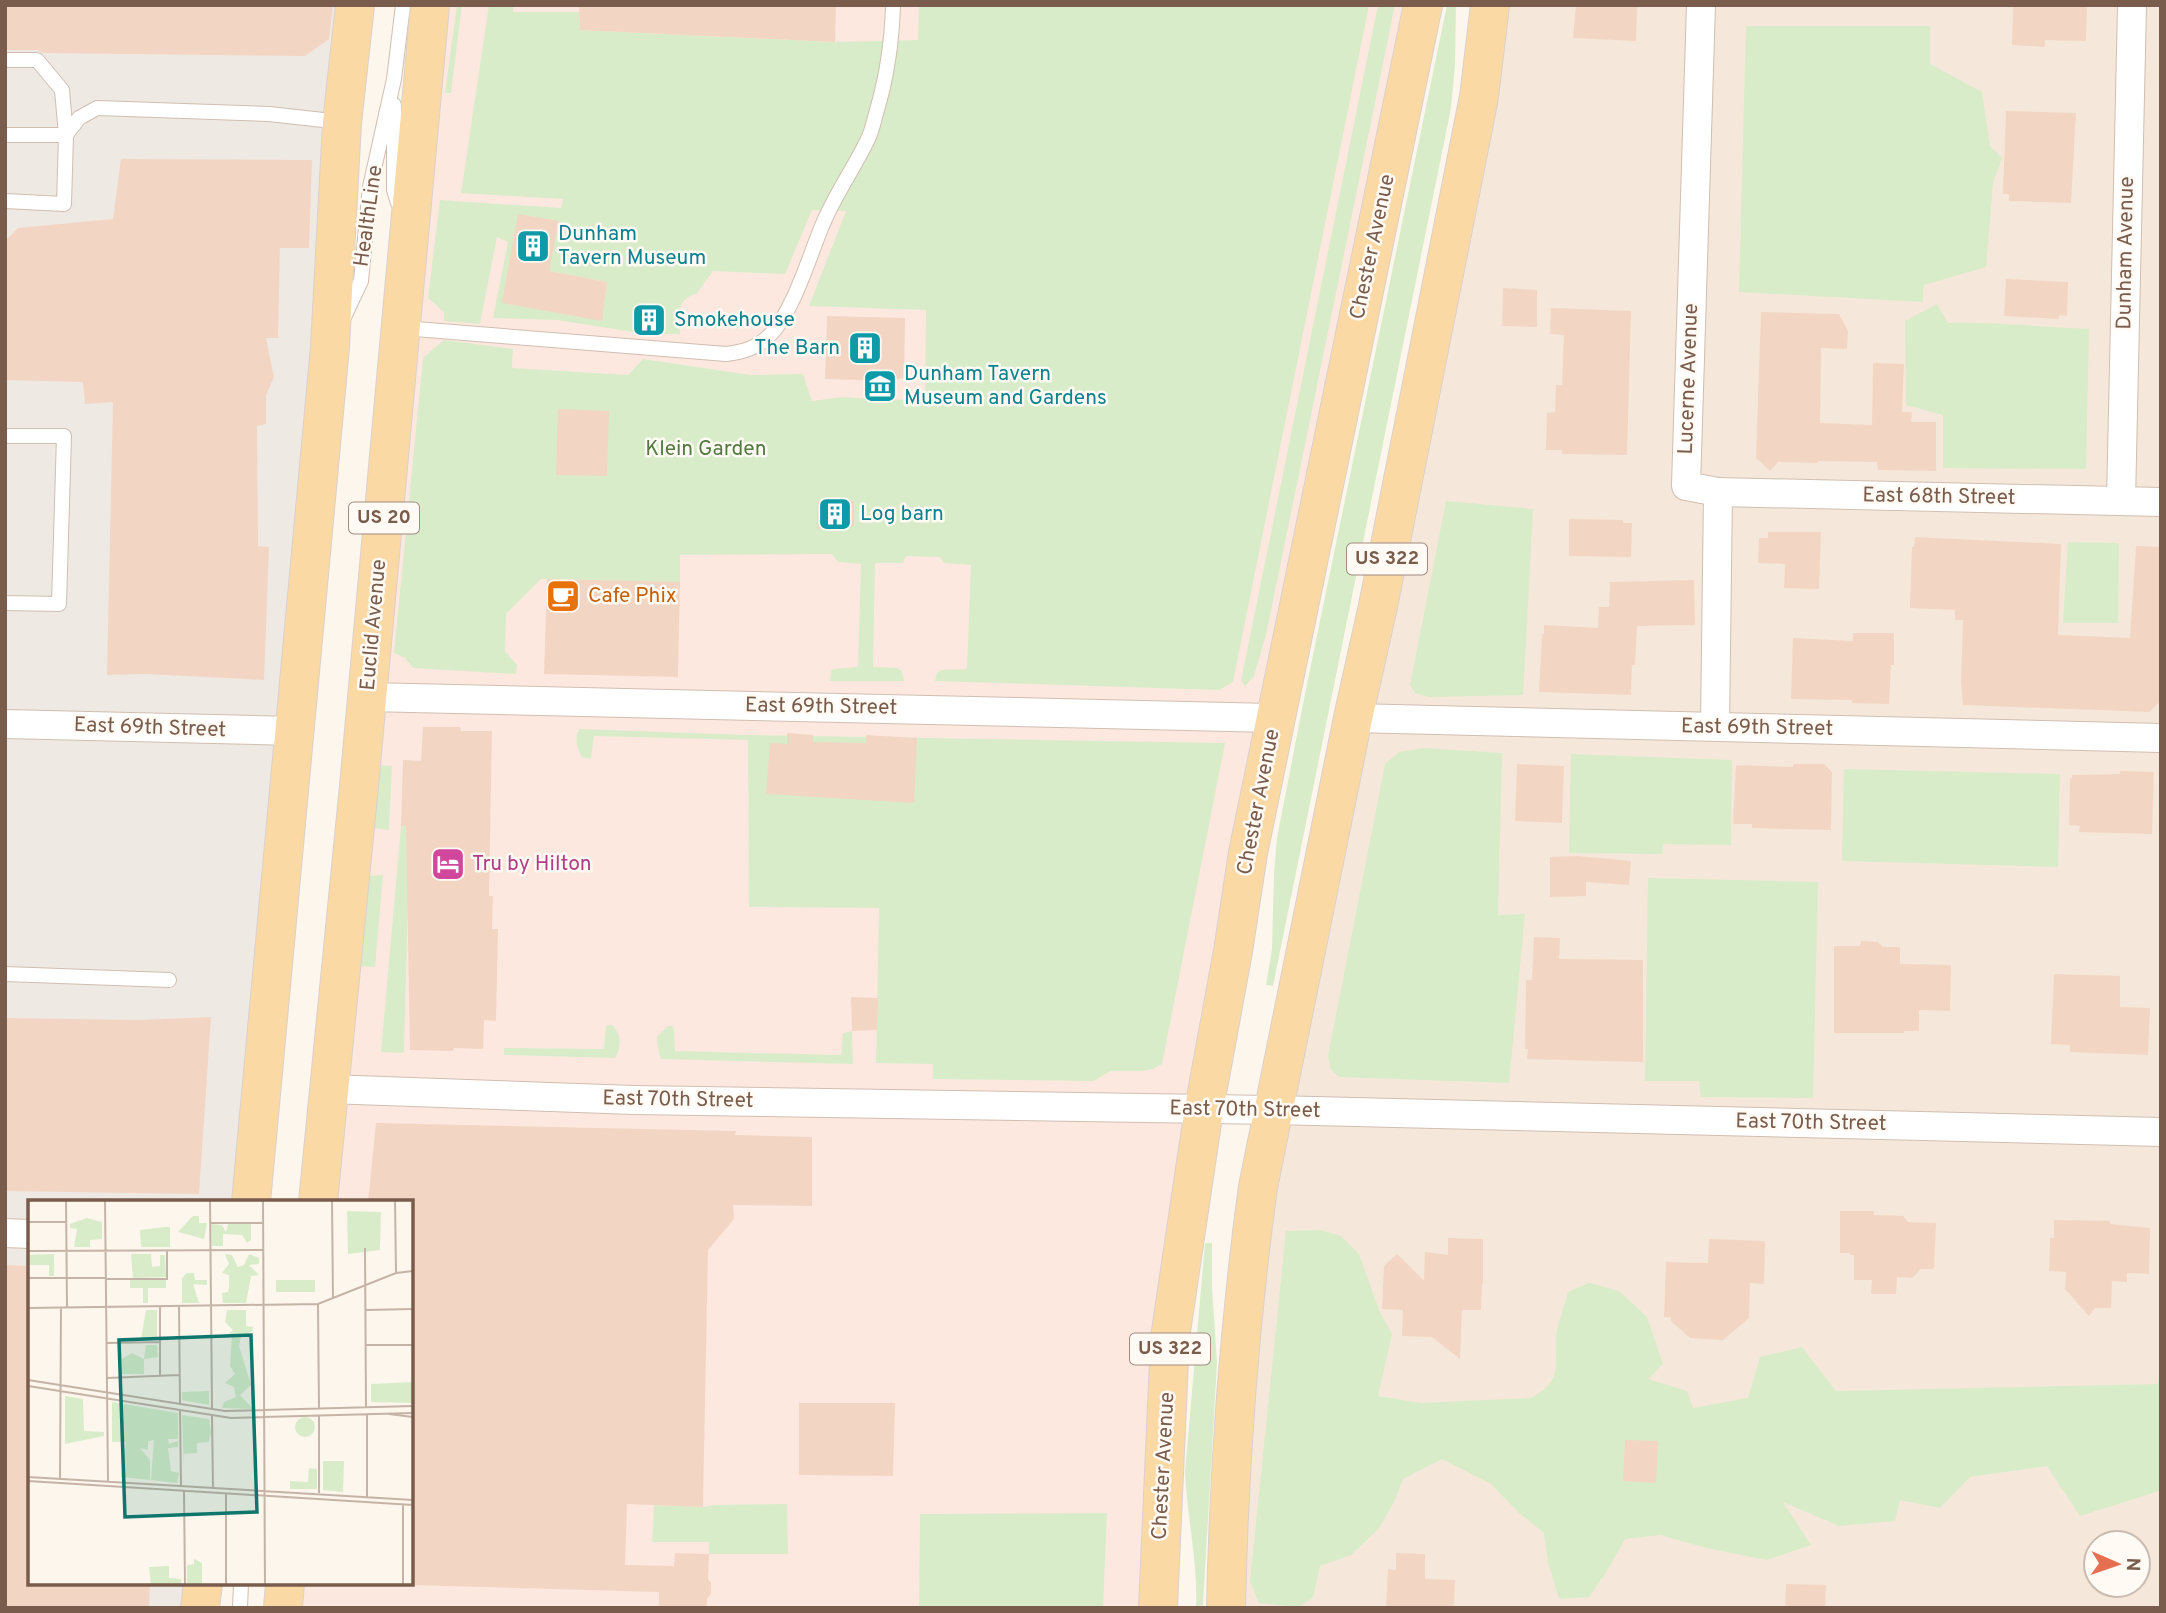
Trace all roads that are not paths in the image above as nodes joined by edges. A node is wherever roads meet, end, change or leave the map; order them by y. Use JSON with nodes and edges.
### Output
{"nodes":[{"id":1,"x":355,"y":5,"type":"edge"},
{"id":2,"x":403,"y":5,"type":"edge"},
{"id":3,"x":430,"y":5,"type":"edge"},
{"id":4,"x":894,"y":5,"type":"edge"},
{"id":5,"x":1423,"y":5,"type":"edge"},
{"id":6,"x":1490,"y":5,"type":"edge"},
{"id":7,"x":1702,"y":5,"type":"edge"},
{"id":8,"x":2132,"y":5,"type":"edge"},
{"id":9,"x":5,"y":60,"type":"edge"},
{"id":10,"x":394,"y":79,"type":"junction"},
{"id":11,"x":342,"y":123,"type":"junction"},
{"id":12,"x":5,"y":135,"type":"edge"},
{"id":13,"x":66,"y":135,"type":"junction"},
{"id":14,"x":5,"y":201,"type":"edge"},
{"id":15,"x":408,"y":250,"type":"junction"},
{"id":16,"x":401,"y":327,"type":"junction"},
{"id":17,"x":330,"y":347,"type":"junction"},
{"id":18,"x":5,"y":436,"type":"edge"},
{"id":19,"x":1718,"y":492,"type":"junction"},
{"id":20,"x":2121,"y":501,"type":"junction"},
{"id":21,"x":2161,"y":502,"type":"edge"},
{"id":22,"x":5,"y":603,"type":"edge"},
{"id":23,"x":367,"y":697,"type":"junction"},
{"id":24,"x":1275,"y":718,"type":"junction"},
{"id":25,"x":1353,"y":718,"type":"junction"},
{"id":26,"x":5,"y":724,"type":"edge"},
{"id":27,"x":1715,"y":726,"type":"junction"},
{"id":28,"x":295,"y":731,"type":"junction"},
{"id":29,"x":2161,"y":738,"type":"edge"},
{"id":30,"x":5,"y":974,"type":"edge"},
{"id":31,"x":169,"y":980,"type":"dead end"},
{"id":32,"x":328,"y":1089,"type":"junction"},
{"id":33,"x":1204,"y":1109,"type":"junction"},
{"id":34,"x":1274,"y":1110,"type":"junction"},
{"id":35,"x":2161,"y":1132,"type":"edge"},
{"id":36,"x":254,"y":1192,"type":"edge"},
{"id":37,"x":311,"y":1196,"type":"edge"},
{"id":38,"x":5,"y":1233,"type":"edge"},
{"id":39,"x":28,"y":1234,"type":"edge"},
{"id":40,"x":203,"y":1585,"type":"edge"},
{"id":41,"x":241,"y":1585,"type":"edge"},
{"id":42,"x":285,"y":1585,"type":"edge"},
{"id":43,"x":200,"y":1608,"type":"edge"},
{"id":44,"x":240,"y":1608,"type":"edge"},
{"id":45,"x":283,"y":1608,"type":"edge"},
{"id":46,"x":1158,"y":1608,"type":"edge"},
{"id":47,"x":1226,"y":1608,"type":"edge"}],
"edges":[{"from":1,"to":11,"type":"main road"},
{"from":2,"to":10,"type":"lane","name":"HealthLine"},
{"from":3,"to":15,"type":"main road","name":"Euclid Avenue","number":"US 20"},
{"from":4,"to":16,"type":"lane"},
{"from":5,"to":24,"type":"main road","name":"Chester Avenue","number":"US 322"},
{"from":6,"to":25,"type":"main road","number":"US 322"},
{"from":7,"to":19,"type":"street","name":"Lucerne Avenue"},
{"from":8,"to":20,"type":"street","name":"Dunham Avenue"},
{"from":9,"to":13,"type":"lane"},
{"from":10,"to":15,"type":"lane","name":"HealthLine"},
{"from":10,"to":17,"type":"lane","name":"HealthLine"},
{"from":11,"to":13,"type":"lane"},
{"from":11,"to":17,"type":"main road"},
{"from":12,"to":13,"type":"lane"},
{"from":13,"to":14,"type":"lane"},
{"from":15,"to":16,"type":"main road","name":"Euclid Avenue","number":"US 20"},
{"from":16,"to":23,"type":"main road","name":"Euclid Avenue","number":"US 20"},
{"from":17,"to":28,"type":"main road"},
{"from":18,"to":22,"type":"lane"},
{"from":19,"to":20,"type":"street","name":"East 68th Street"},
{"from":19,"to":27,"type":"street"},
{"from":20,"to":21,"type":"street","name":"East 68th Street"},
{"from":23,"to":24,"type":"street","name":"East 69th Street"},
{"from":23,"to":32,"type":"main road","name":"Euclid Avenue","number":"US 20"},
{"from":24,"to":33,"type":"main road","name":"Chester Avenue","number":"US 322"},
{"from":25,"to":27,"type":"street","name":"East 69th Street"},
{"from":25,"to":34,"type":"main road","number":"US 322"},
{"from":26,"to":28,"type":"street","name":"East 69th Street"},
{"from":27,"to":29,"type":"street","name":"East 69th Street"},
{"from":28,"to":36,"type":"main road"},
{"from":30,"to":31,"type":"lane"},
{"from":32,"to":33,"type":"street","name":"East 70th Street"},
{"from":32,"to":37,"type":"main road","name":"Euclid Avenue","number":"US 20"},
{"from":33,"to":34,"type":"street","name":"East 70th Street"},
{"from":33,"to":46,"type":"main road","name":"Chester Avenue","number":"US 322"},
{"from":34,"to":35,"type":"street","name":"East 70th Street"},
{"from":34,"to":47,"type":"main road","number":"US 322"},
{"from":38,"to":39,"type":"street"},
{"from":40,"to":43,"type":"main road"},
{"from":41,"to":44,"type":"lane"},
{"from":42,"to":45,"type":"main road"}]}
